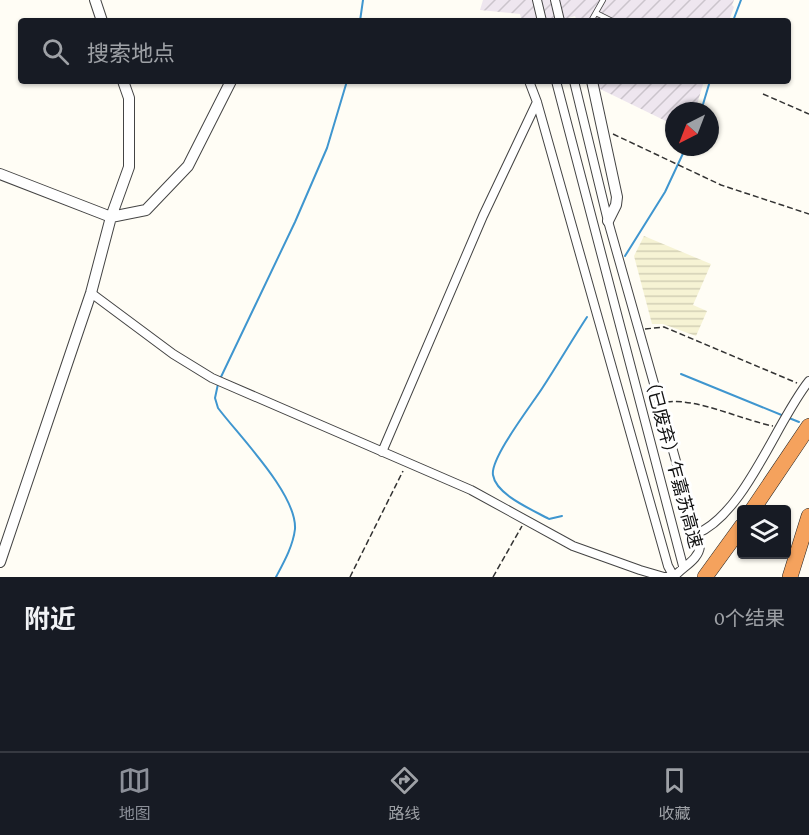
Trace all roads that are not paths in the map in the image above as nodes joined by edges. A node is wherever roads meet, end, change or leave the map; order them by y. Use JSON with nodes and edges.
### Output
{"nodes":[{"id":1,"x":95,"y":0,"type":"edge"},
{"id":2,"x":537,"y":0,"type":"edge"},
{"id":3,"x":555,"y":0,"type":"edge"},
{"id":4,"x":603,"y":0,"type":"edge"},
{"id":5,"x":596,"y":13,"type":"junction"},
{"id":6,"x":101,"y":18,"type":"edge"},
{"id":7,"x":541,"y":18,"type":"edge"},
{"id":8,"x":559,"y":18,"type":"edge"},
{"id":9,"x":593,"y":18,"type":"edge"},
{"id":10,"x":606,"y":18,"type":"edge"},
{"id":11,"x":124,"y":84,"type":"edge"},
{"id":12,"x":229,"y":84,"type":"edge"},
{"id":13,"x":529,"y":84,"type":"edge"},
{"id":14,"x":557,"y":84,"type":"edge"},
{"id":15,"x":575,"y":84,"type":"edge"},
{"id":16,"x":593,"y":84,"type":"edge"},
{"id":17,"x":537,"y":102,"type":"junction"},
{"id":18,"x":0,"y":174,"type":"edge"},
{"id":19,"x":111,"y":217,"type":"junction"},
{"id":20,"x":608,"y":221,"type":"junction"},
{"id":21,"x":91,"y":293,"type":"junction"},
{"id":22,"x":807,"y":383,"type":"edge"},
{"id":23,"x":809,"y":426,"type":"edge"},
{"id":24,"x":382,"y":452,"type":"junction"},
{"id":25,"x":756,"y":505,"type":"edge"},
{"id":26,"x":809,"y":516,"type":"edge"},
{"id":27,"x":737,"y":532,"type":"edge"},
{"id":28,"x":696,"y":534,"type":"junction"},
{"id":29,"x":0,"y":562,"type":"edge"},
{"id":30,"x":683,"y":566,"type":"junction"},
{"id":31,"x":674,"y":577,"type":"edge"},
{"id":32,"x":705,"y":577,"type":"edge"},
{"id":33,"x":790,"y":577,"type":"edge"}],
"edges":[{"from":1,"to":6,"type":"street"},
{"from":2,"to":7,"type":"street"},
{"from":3,"to":8,"type":"street"},
{"from":4,"to":5,"type":"lane"},
{"from":5,"to":9,"type":"lane"},
{"from":5,"to":10,"type":"lane"},
{"from":11,"to":19,"type":"street"},
{"from":12,"to":19,"type":"street"},
{"from":13,"to":17,"type":"street"},
{"from":14,"to":30,"type":"street","name":"（已废弃）乍嘉苏高速"},
{"from":15,"to":20,"type":"street","name":"（已废弃）乍嘉苏高速"},
{"from":16,"to":20,"type":"street"},
{"from":17,"to":24,"type":"street"},
{"from":17,"to":31,"type":"street"},
{"from":18,"to":19,"type":"street"},
{"from":19,"to":21,"type":"street"},
{"from":20,"to":28,"type":"street","name":"（已废弃）乍嘉苏高速"},
{"from":21,"to":24,"type":"street"},
{"from":21,"to":29,"type":"street"},
{"from":22,"to":28,"type":"street"},
{"from":23,"to":25,"type":"highway"},
{"from":24,"to":31,"type":"street"},
{"from":26,"to":33,"type":"highway"},
{"from":27,"to":32,"type":"highway"},
{"from":28,"to":30,"type":"street","name":"（已废弃）乍嘉苏高速"},
{"from":30,"to":31,"type":"street"}]}
